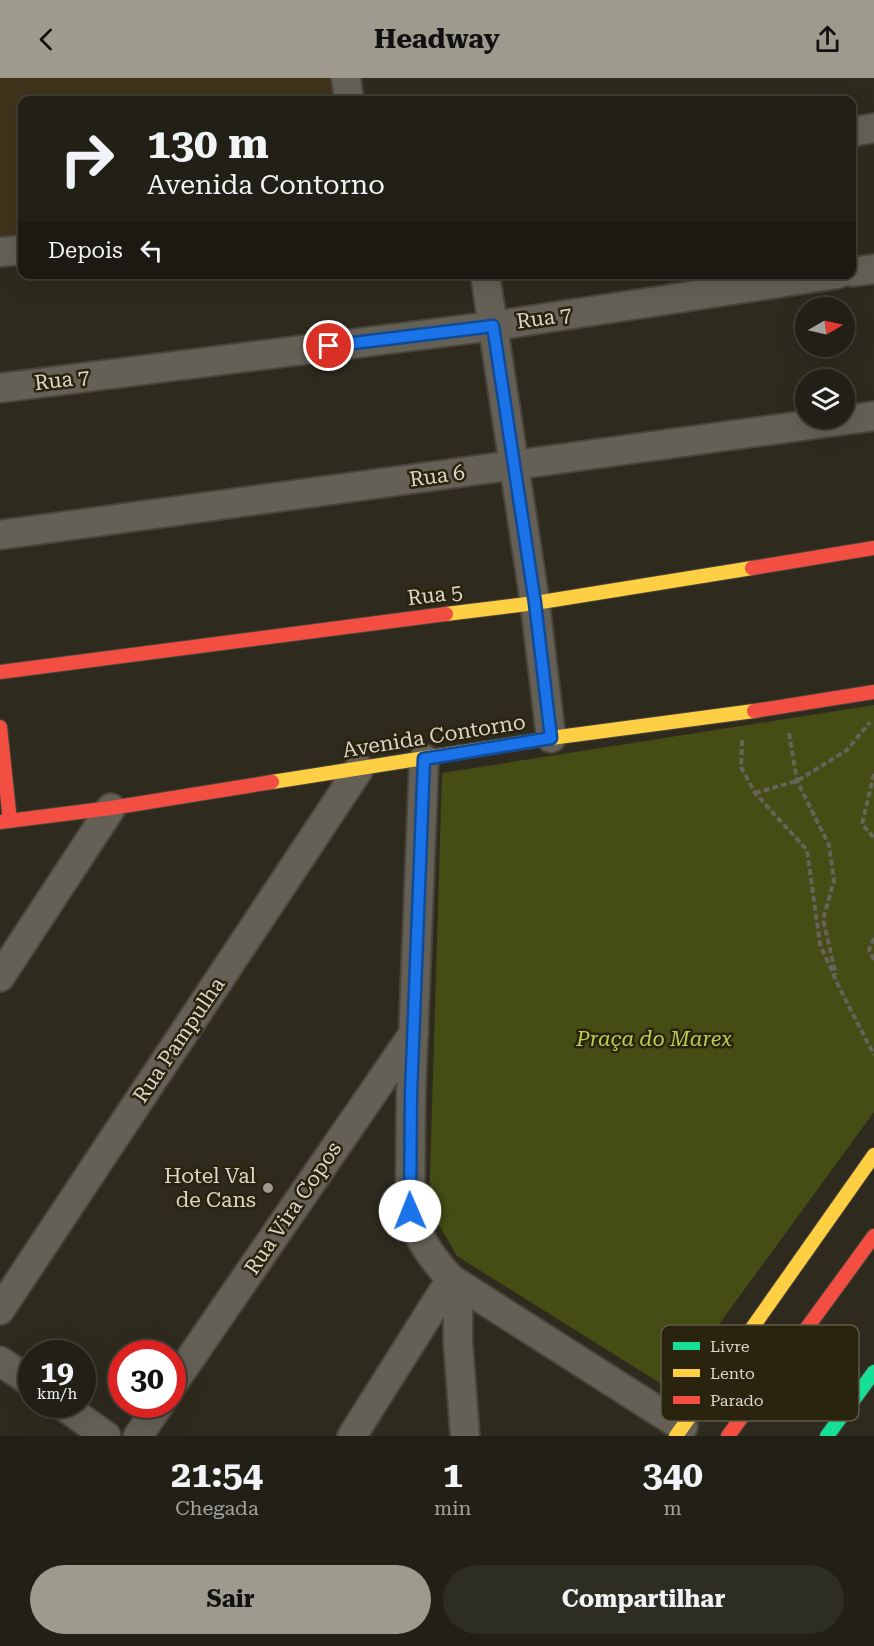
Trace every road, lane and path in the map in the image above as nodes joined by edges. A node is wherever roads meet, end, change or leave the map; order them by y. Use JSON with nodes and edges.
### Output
{"nodes":[{"id":1,"x":346,"y":78,"type":"edge"},
{"id":2,"x":348,"y":96,"type":"edge"},
{"id":3,"x":874,"y":128,"type":"edge"},
{"id":4,"x":856,"y":131,"type":"edge"},
{"id":5,"x":18,"y":250,"type":"edge"},
{"id":6,"x":0,"y":252,"type":"edge"},
{"id":7,"x":874,"y":269,"type":"edge"},
{"id":8,"x":856,"y":271,"type":"edge"},
{"id":9,"x":486,"y":279,"type":"edge"},
{"id":10,"x":805,"y":279,"type":"edge"},
{"id":11,"x":493,"y":326,"type":"junction"},
{"id":12,"x":0,"y":388,"type":"edge"},
{"id":13,"x":874,"y":416,"type":"edge"},
{"id":14,"x":514,"y":466,"type":"junction"},
{"id":15,"x":0,"y":535,"type":"edge"},
{"id":16,"x":874,"y":548,"type":"edge"},
{"id":17,"x":535,"y":603,"type":"junction"},
{"id":18,"x":0,"y":672,"type":"edge"},
{"id":19,"x":874,"y":692,"type":"edge"},
{"id":20,"x":784,"y":706,"type":"junction"},
{"id":21,"x":744,"y":712,"type":"junction"},
{"id":22,"x":874,"y":716,"type":"edge"},
{"id":23,"x":0,"y":727,"type":"edge"},
{"id":24,"x":551,"y":738,"type":"junction"},
{"id":25,"x":424,"y":759,"type":"junction"},
{"id":26,"x":359,"y":770,"type":"junction"},
{"id":27,"x":874,"y":774,"type":"edge"},
{"id":28,"x":797,"y":781,"type":"junction"},
{"id":29,"x":755,"y":793,"type":"junction"},
{"id":30,"x":111,"y":808,"type":"junction"},
{"id":31,"x":5,"y":822,"type":"edge"},
{"id":32,"x":874,"y":838,"type":"edge"},
{"id":33,"x":874,"y":938,"type":"edge"},
{"id":34,"x":874,"y":960,"type":"edge"},
{"id":35,"x":0,"y":977,"type":"edge"},
{"id":36,"x":838,"y":987,"type":"junction"},
{"id":37,"x":414,"y":1032,"type":"junction"},
{"id":38,"x":874,"y":1055,"type":"edge"},
{"id":39,"x":874,"y":1155,"type":"edge"},
{"id":40,"x":874,"y":1236,"type":"edge"},
{"id":41,"x":454,"y":1281,"type":"junction"},
{"id":42,"x":0,"y":1310,"type":"edge"},
{"id":43,"x":754,"y":1325,"type":"edge"},
{"id":44,"x":809,"y":1325,"type":"edge"},
{"id":45,"x":0,"y":1361,"type":"edge"},
{"id":46,"x":186,"y":1365,"type":"edge"},
{"id":47,"x":874,"y":1372,"type":"edge"},
{"id":48,"x":18,"y":1373,"type":"edge"},
{"id":49,"x":859,"y":1392,"type":"edge"},
{"id":50,"x":81,"y":1418,"type":"edge"},
{"id":51,"x":150,"y":1418,"type":"edge"},
{"id":52,"x":661,"y":1420,"type":"edge"},
{"id":53,"x":663,"y":1421,"type":"edge"},
{"id":54,"x":739,"y":1421,"type":"edge"},
{"id":55,"x":838,"y":1421,"type":"edge"},
{"id":56,"x":679,"y":1432,"type":"edge"},
{"id":57,"x":106,"y":1436,"type":"edge"},
{"id":58,"x":138,"y":1436,"type":"edge"},
{"id":59,"x":351,"y":1436,"type":"edge"},
{"id":60,"x":465,"y":1436,"type":"edge"},
{"id":61,"x":728,"y":1436,"type":"edge"},
{"id":62,"x":827,"y":1436,"type":"edge"}],
"edges":[{"from":1,"to":2,"type":"street"},
{"from":3,"to":4,"type":"street"},
{"from":5,"to":6,"type":"street"},
{"from":7,"to":8,"type":"street"},
{"from":9,"to":11,"type":"street"},
{"from":10,"to":11,"type":"street","name":"Rua 7"},
{"from":11,"to":12,"type":"street","name":"Rua 7"},
{"from":11,"to":14,"type":"street"},
{"from":13,"to":14,"type":"street","name":"Rua 6"},
{"from":14,"to":15,"type":"street","name":"Rua 6"},
{"from":14,"to":17,"type":"street"},
{"from":16,"to":17,"type":"street","name":"Rua 5"},
{"from":17,"to":18,"type":"street","name":"Rua 5"},
{"from":17,"to":24,"type":"street"},
{"from":19,"to":20,"type":"street","name":"Avenida Contorno"},
{"from":20,"to":21,"type":"street","name":"Avenida Contorno"},
{"from":20,"to":28,"type":"path"},
{"from":21,"to":24,"type":"street","name":"Avenida Contorno"},
{"from":21,"to":29,"type":"path"},
{"from":22,"to":28,"type":"path"},
{"from":23,"to":31,"type":"street"},
{"from":24,"to":25,"type":"street","name":"Avenida Contorno"},
{"from":25,"to":26,"type":"street","name":"Avenida Contorno"},
{"from":25,"to":37,"type":"street"},
{"from":26,"to":30,"type":"street","name":"Avenida Contorno"},
{"from":26,"to":42,"type":"street","name":"Rua Pampulha"},
{"from":27,"to":32,"type":"path"},
{"from":28,"to":29,"type":"path"},
{"from":28,"to":36,"type":"path"},
{"from":29,"to":36,"type":"path"},
{"from":30,"to":31,"type":"street","name":"Avenida Contorno"},
{"from":30,"to":35,"type":"street"},
{"from":33,"to":34,"type":"path"},
{"from":36,"to":38,"type":"path"},
{"from":37,"to":41,"type":"street"},
{"from":37,"to":46,"type":"street","name":"Rua Vira Copos"},
{"from":39,"to":43,"type":"street"},
{"from":40,"to":44,"type":"street"},
{"from":41,"to":52,"type":"street"},
{"from":41,"to":59,"type":"street"},
{"from":41,"to":60,"type":"street"},
{"from":45,"to":48,"type":"street"},
{"from":47,"to":49,"type":"street"},
{"from":50,"to":57,"type":"street"},
{"from":51,"to":58,"type":"street"},
{"from":53,"to":56,"type":"street"},
{"from":54,"to":61,"type":"street"},
{"from":55,"to":62,"type":"street"}]}
